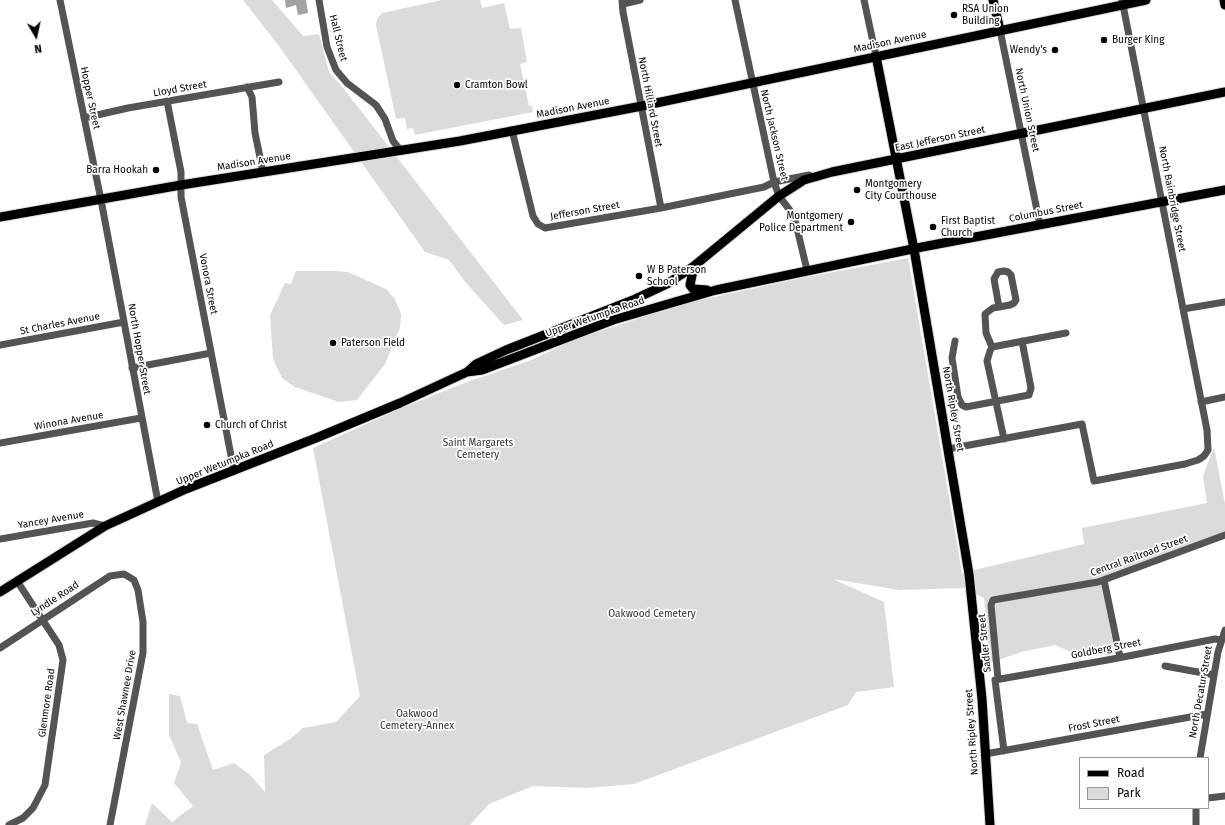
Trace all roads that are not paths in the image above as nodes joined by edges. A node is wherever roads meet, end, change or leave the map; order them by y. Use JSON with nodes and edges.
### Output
{"nodes":[{"id":1,"x":60,"y":0,"type":"edge"},
{"id":2,"x":319,"y":0,"type":"edge"},
{"id":3,"x":640,"y":0,"type":"edge"},
{"id":4,"x":735,"y":0,"type":"edge"},
{"id":5,"x":864,"y":0,"type":"edge"},
{"id":6,"x":993,"y":0,"type":"edge"},
{"id":7,"x":1146,"y":0,"type":"edge"},
{"id":8,"x":1224,"y":0,"type":"edge"},
{"id":9,"x":622,"y":2,"type":"edge"},
{"id":10,"x":1123,"y":2,"type":"edge"},
{"id":11,"x":1225,"y":5,"type":"edge"},
{"id":12,"x":1000,"y":30,"type":"junction"},
{"id":13,"x":876,"y":56,"type":"junction"},
{"id":14,"x":280,"y":82,"type":"dead end"},
{"id":15,"x":752,"y":82,"type":"junction"},
{"id":16,"x":247,"y":87,"type":"junction"},
{"id":17,"x":1225,"y":92,"type":"edge"},
{"id":18,"x":167,"y":102,"type":"junction"},
{"id":19,"x":642,"y":106,"type":"junction"},
{"id":20,"x":1144,"y":108,"type":"junction"},
{"id":21,"x":84,"y":118,"type":"junction"},
{"id":22,"x":512,"y":130,"type":"junction"},
{"id":23,"x":1021,"y":133,"type":"junction"},
{"id":24,"x":400,"y":151,"type":"junction"},
{"id":25,"x":898,"y":159,"type":"junction"},
{"id":26,"x":263,"y":172,"type":"junction"},
{"id":27,"x":832,"y":172,"type":"junction"},
{"id":28,"x":774,"y":182,"type":"junction"},
{"id":29,"x":181,"y":186,"type":"junction"},
{"id":30,"x":1225,"y":190,"type":"edge"},
{"id":31,"x":779,"y":196,"type":"junction"},
{"id":32,"x":101,"y":200,"type":"junction"},
{"id":33,"x":1163,"y":202,"type":"junction"},
{"id":34,"x":661,"y":208,"type":"junction"},
{"id":35,"x":0,"y":217,"type":"edge"},
{"id":36,"x":1040,"y":225,"type":"junction"},
{"id":37,"x":914,"y":249,"type":"junction"},
{"id":38,"x":872,"y":257,"type":"joint"},
{"id":39,"x":694,"y":266,"type":"junction"},
{"id":40,"x":807,"y":270,"type":"junction"},
{"id":41,"x":716,"y":290,"type":"junction"},
{"id":42,"x":1225,"y":302,"type":"edge"},
{"id":43,"x":999,"y":307,"type":"junction"},
{"id":44,"x":1183,"y":310,"type":"junction"},
{"id":45,"x":584,"y":320,"type":"junction"},
{"id":46,"x":124,"y":322,"type":"junction"},
{"id":47,"x":588,"y":329,"type":"junction"},
{"id":48,"x":1066,"y":333,"type":"dead end"},
{"id":49,"x":955,"y":341,"type":"dead end"},
{"id":50,"x":1022,"y":341,"type":"junction"},
{"id":51,"x":0,"y":346,"type":"edge"},
{"id":52,"x":992,"y":347,"type":"junction"},
{"id":53,"x":211,"y":353,"type":"junction"},
{"id":54,"x":132,"y":368,"type":"junction"},
{"id":55,"x":467,"y":372,"type":"junction"},
{"id":56,"x":1225,"y":397,"type":"edge"},
{"id":57,"x":996,"y":402,"type":"junction"},
{"id":58,"x":1201,"y":402,"type":"junction"},
{"id":59,"x":141,"y":418,"type":"junction"},
{"id":60,"x":1004,"y":439,"type":"junction"},
{"id":61,"x":0,"y":443,"type":"edge"},
{"id":62,"x":948,"y":450,"type":"junction"},
{"id":63,"x":234,"y":471,"type":"junction"},
{"id":64,"x":158,"y":502,"type":"junction"},
{"id":65,"x":106,"y":526,"type":"junction"},
{"id":66,"x":1225,"y":535,"type":"edge"},
{"id":67,"x":0,"y":539,"type":"edge"},
{"id":68,"x":124,"y":574,"type":"joint"},
{"id":69,"x":1104,"y":580,"type":"junction"},
{"id":70,"x":17,"y":582,"type":"junction"},
{"id":71,"x":0,"y":591,"type":"edge"},
{"id":72,"x":991,"y":605,"type":"joint"},
{"id":73,"x":42,"y":620,"type":"junction"},
{"id":74,"x":1225,"y":630,"type":"edge"},
{"id":75,"x":1222,"y":640,"type":"junction"},
{"id":76,"x":0,"y":648,"type":"edge"},
{"id":77,"x":1120,"y":657,"type":"junction"},
{"id":78,"x":1166,"y":666,"type":"dead end"},
{"id":79,"x":1214,"y":675,"type":"junction"},
{"id":80,"x":996,"y":680,"type":"junction"},
{"id":81,"x":1207,"y":714,"type":"junction"},
{"id":82,"x":1004,"y":751,"type":"junction"},
{"id":83,"x":985,"y":754,"type":"junction"},
{"id":84,"x":1200,"y":757,"type":"edge"},
{"id":85,"x":1225,"y":796,"type":"edge"},
{"id":86,"x":1209,"y":798,"type":"edge"},
{"id":87,"x":1196,"y":809,"type":"edge"},
{"id":88,"x":9,"y":825,"type":"edge"},
{"id":89,"x":110,"y":825,"type":"edge"},
{"id":90,"x":990,"y":825,"type":"edge"},
{"id":91,"x":1196,"y":825,"type":"edge"}],
"edges":[{"from":1,"to":21,"type":"street","name":"Hopper Street"},
{"from":2,"to":24,"type":"street","name":"Hall Street"},
{"from":3,"to":9,"type":"street"},
{"from":4,"to":15,"type":"street","name":"North Jackson Street"},
{"from":5,"to":13,"type":"street","name":"North Ripley Street"},
{"from":6,"to":12,"type":"main road","name":"North Union Street"},
{"from":7,"to":10,"type":"main road","name":"Madison Avenue"},
{"from":8,"to":11,"type":"main road"},
{"from":9,"to":19,"type":"street","name":"North Hilliard Street"},
{"from":10,"to":12,"type":"main road","name":"Madison Avenue"},
{"from":10,"to":20,"type":"street","name":"North Bainbridge Street"},
{"from":12,"to":13,"type":"main road","name":"Madison Avenue"},
{"from":12,"to":23,"type":"street","name":"North Union Street"},
{"from":13,"to":15,"type":"main road","name":"Madison Avenue"},
{"from":13,"to":25,"type":"main road","name":"North Ripley Street"},
{"from":14,"to":16,"type":"street","name":"Lloyd Street"},
{"from":15,"to":19,"type":"main road","name":"Madison Avenue"},
{"from":15,"to":28,"type":"street","name":"North Jackson Street"},
{"from":16,"to":18,"type":"street","name":"Lloyd Street"},
{"from":16,"to":26,"type":"street"},
{"from":17,"to":20,"type":"main road","name":"East Jefferson Street"},
{"from":18,"to":21,"type":"street","name":"Lloyd Street"},
{"from":18,"to":29,"type":"street","name":"Vonora Street"},
{"from":19,"to":22,"type":"main road","name":"Madison Avenue"},
{"from":19,"to":34,"type":"street","name":"North Hilliard Street"},
{"from":20,"to":23,"type":"main road","name":"East Jefferson Street"},
{"from":20,"to":33,"type":"street","name":"North Bainbridge Street"},
{"from":21,"to":32,"type":"street","name":"Hopper Street"},
{"from":22,"to":24,"type":"main road","name":"Madison Avenue"},
{"from":22,"to":34,"type":"street","name":"Jefferson Street"},
{"from":23,"to":25,"type":"main road","name":"East Jefferson Street"},
{"from":23,"to":36,"type":"street","name":"North Union Street"},
{"from":24,"to":26,"type":"main road","name":"Madison Avenue"},
{"from":25,"to":27,"type":"main road","name":"East Jefferson Street"},
{"from":25,"to":37,"type":"main road","name":"North Ripley Street"},
{"from":26,"to":29,"type":"main road","name":"Madison Avenue"},
{"from":27,"to":28,"type":"street","name":"East Jefferson Street"},
{"from":27,"to":31,"type":"main road","name":"Upper Wetumpka Road"},
{"from":28,"to":31,"type":"street","name":"North Jackson Street"},
{"from":28,"to":34,"type":"street","name":"East Jefferson Street"},
{"from":29,"to":32,"type":"main road","name":"Madison Avenue"},
{"from":29,"to":53,"type":"street","name":"Vonora Street"},
{"from":30,"to":33,"type":"main road","name":"Columbus Street"},
{"from":31,"to":39,"type":"main road","name":"Upper Wetumpka Road"},
{"from":31,"to":40,"type":"street","name":"North Jackson Street"},
{"from":32,"to":35,"type":"main road","name":"Madison Avenue"},
{"from":32,"to":46,"type":"street","name":"North Hopper Street"},
{"from":33,"to":36,"type":"main road","name":"Columbus Street"},
{"from":33,"to":44,"type":"street","name":"North Bainbridge Street"},
{"from":36,"to":37,"type":"main road","name":"Columbus Street"},
{"from":37,"to":38,"type":"main road","name":"Columbus Street"},
{"from":37,"to":62,"type":"main road","name":"North Ripley Street"},
{"from":38,"to":40,"type":"main road","name":"Upper Wetumpka Road"},
{"from":39,"to":41,"type":"main road"},
{"from":39,"to":45,"type":"main road","name":"Upper Wetumpka Road"},
{"from":40,"to":41,"type":"main road","name":"Upper Wetumpka Road"},
{"from":41,"to":47,"type":"main road","name":"Upper Wetumpka Road"},
{"from":42,"to":44,"type":"street"},
{"from":43,"to":43,"type":"street"},
{"from":43,"to":52,"type":"street"},
{"from":44,"to":58,"type":"street","name":"North Bainbridge Street"},
{"from":45,"to":47,"type":"main road"},
{"from":45,"to":55,"type":"main road","name":"Upper Wetumpka Road"},
{"from":46,"to":51,"type":"street","name":"St Charles Avenue"},
{"from":46,"to":54,"type":"street","name":"North Hopper Street"},
{"from":47,"to":55,"type":"main road","name":"Upper Wetumpka Road"},
{"from":48,"to":50,"type":"street"},
{"from":49,"to":57,"type":"street"},
{"from":50,"to":52,"type":"street"},
{"from":50,"to":57,"type":"street"},
{"from":52,"to":57,"type":"street"},
{"from":53,"to":54,"type":"street"},
{"from":53,"to":63,"type":"street","name":"Vonora Street"},
{"from":54,"to":59,"type":"street","name":"North Hopper Street"},
{"from":55,"to":63,"type":"main road","name":"Upper Wetumpka Road"},
{"from":56,"to":58,"type":"street"},
{"from":57,"to":60,"type":"street"},
{"from":58,"to":60,"type":"street","name":"North Bainbridge Street"},
{"from":59,"to":61,"type":"street","name":"Winona Avenue"},
{"from":59,"to":64,"type":"street","name":"North Hopper Street"},
{"from":60,"to":62,"type":"street"},
{"from":62,"to":83,"type":"main road","name":"North Ripley Street"},
{"from":63,"to":64,"type":"main road","name":"Upper Wetumpka Road"},
{"from":64,"to":65,"type":"main road","name":"Upper Wetumpka Road"},
{"from":65,"to":67,"type":"street","name":"Yancey Avenue"},
{"from":65,"to":70,"type":"main road","name":"Upper Wetumpka Road"},
{"from":66,"to":69,"type":"street","name":"Central Railroad Street"},
{"from":68,"to":73,"type":"street","name":"Lyndle Road"},
{"from":68,"to":89,"type":"street","name":"West Shawnee Drive"},
{"from":69,"to":72,"type":"street","name":"Central Railroad Street"},
{"from":69,"to":77,"type":"street"},
{"from":70,"to":71,"type":"main road","name":"Upper Wetumpka Road"},
{"from":70,"to":73,"type":"street","name":"Glenmore Road"},
{"from":72,"to":80,"type":"street","name":"Sadler Street"},
{"from":73,"to":76,"type":"street","name":"Lyndle Road"},
{"from":73,"to":88,"type":"street","name":"Glenmore Road"},
{"from":74,"to":75,"type":"street","name":"North Decatur Street"},
{"from":75,"to":77,"type":"street","name":"Goldberg Street"},
{"from":75,"to":79,"type":"street","name":"North Decatur Street"},
{"from":77,"to":80,"type":"street","name":"Goldberg Street"},
{"from":78,"to":79,"type":"street"},
{"from":79,"to":81,"type":"street","name":"North Decatur Street"},
{"from":80,"to":82,"type":"street","name":"Sadler Street"},
{"from":81,"to":82,"type":"street","name":"Frost Street"},
{"from":81,"to":84,"type":"street","name":"North Decatur Street"},
{"from":82,"to":83,"type":"street","name":"Frost Street"},
{"from":83,"to":90,"type":"main road","name":"North Ripley Street"},
{"from":85,"to":86,"type":"street"},
{"from":87,"to":91,"type":"street"}]}
